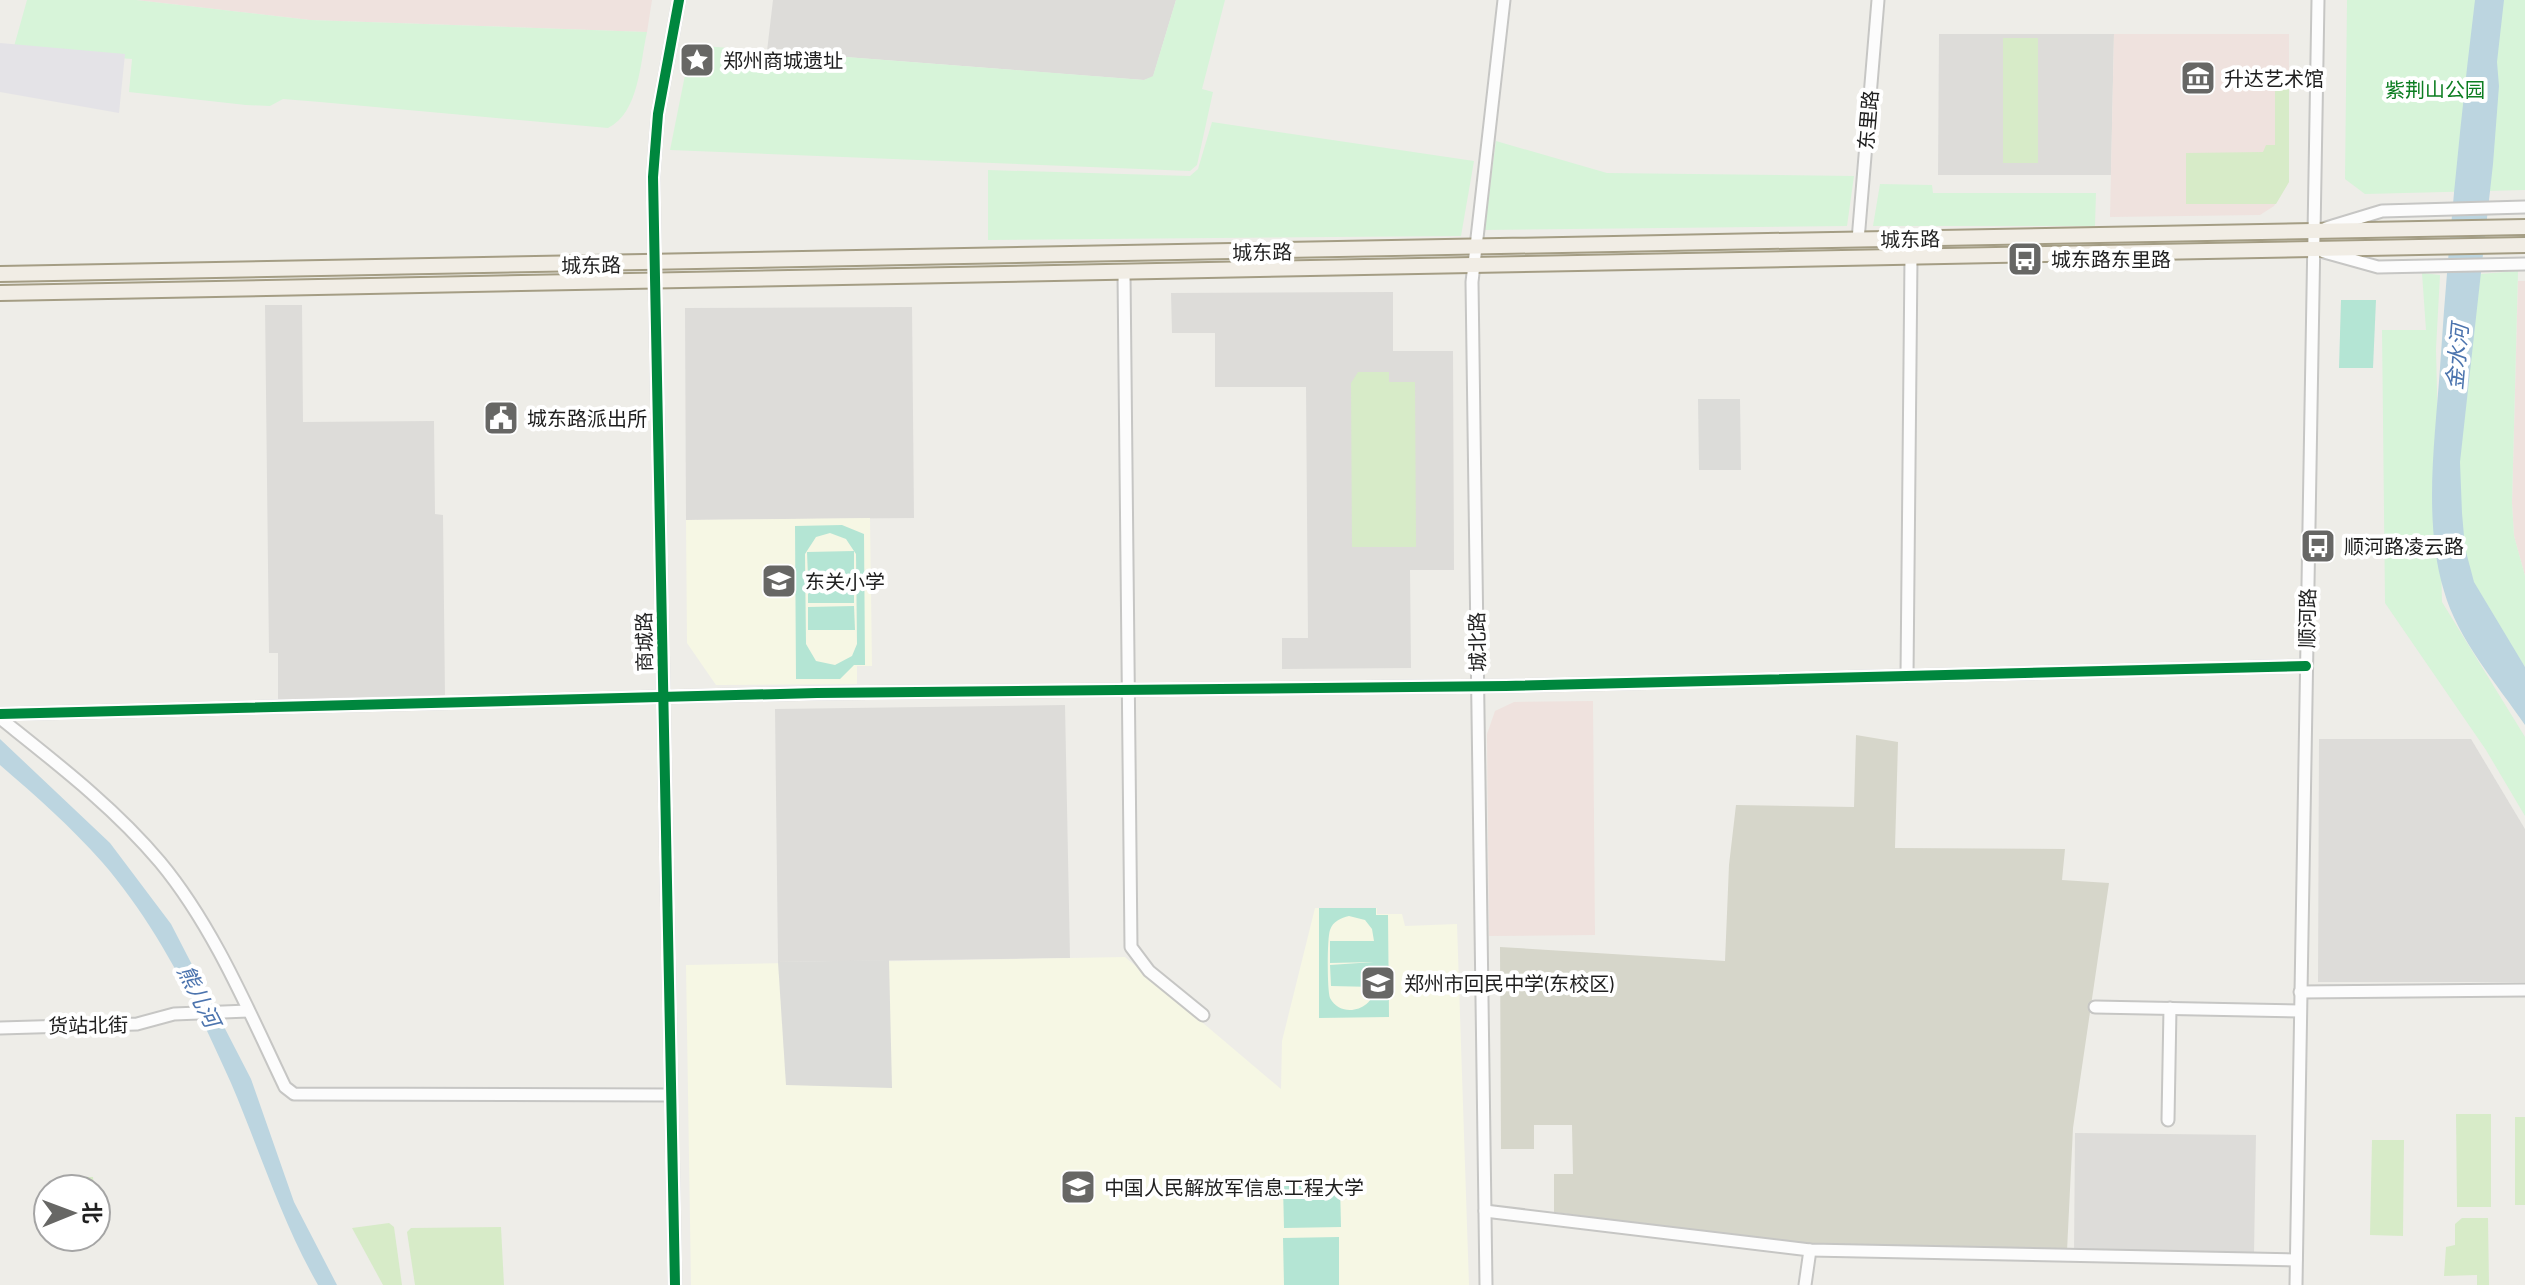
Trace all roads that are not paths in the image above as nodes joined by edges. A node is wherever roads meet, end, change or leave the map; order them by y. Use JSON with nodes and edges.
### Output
{"nodes":[{"id":1,"x":679,"y":0,"type":"edge"},
{"id":2,"x":1504,"y":0,"type":"edge"},
{"id":3,"x":1878,"y":0,"type":"edge"},
{"id":4,"x":2318,"y":0,"type":"edge"},
{"id":5,"x":2525,"y":207,"type":"edge"},
{"id":6,"x":2525,"y":227,"type":"edge"},
{"id":7,"x":2314,"y":232,"type":"junction"},
{"id":8,"x":1858,"y":240,"type":"junction"},
{"id":9,"x":2525,"y":245,"type":"edge"},
{"id":10,"x":1475,"y":247,"type":"junction"},
{"id":11,"x":2314,"y":250,"type":"junction"},
{"id":12,"x":1911,"y":257,"type":"junction"},
{"id":13,"x":654,"y":264,"type":"junction"},
{"id":14,"x":2525,"y":264,"type":"edge"},
{"id":15,"x":1473,"y":266,"type":"junction"},
{"id":16,"x":1124,"y":273,"type":"junction"},
{"id":17,"x":0,"y":274,"type":"edge"},
{"id":18,"x":655,"y":282,"type":"junction"},
{"id":19,"x":0,"y":293,"type":"edge"},
{"id":20,"x":2306,"y":666,"type":"junction"},
{"id":21,"x":1907,"y":676,"type":"junction"},
{"id":22,"x":1478,"y":686,"type":"junction"},
{"id":23,"x":1128,"y":690,"type":"junction"},
{"id":24,"x":663,"y":698,"type":"junction"},
{"id":25,"x":0,"y":716,"type":"edge"},
{"id":26,"x":2525,"y":990,"type":"edge"},
{"id":27,"x":2300,"y":992,"type":"junction"},
{"id":28,"x":2095,"y":1007,"type":"dead end"},
{"id":29,"x":2170,"y":1008,"type":"junction"},
{"id":30,"x":248,"y":1011,"type":"junction"},
{"id":31,"x":2300,"y":1011,"type":"junction"},
{"id":32,"x":1203,"y":1015,"type":"dead end"},
{"id":33,"x":0,"y":1028,"type":"edge"},
{"id":34,"x":671,"y":1095,"type":"junction"},
{"id":35,"x":2168,"y":1120,"type":"dead end"},
{"id":36,"x":1485,"y":1211,"type":"junction"},
{"id":37,"x":1810,"y":1250,"type":"junction"},
{"id":38,"x":2296,"y":1260,"type":"junction"},
{"id":39,"x":675,"y":1285,"type":"edge"},
{"id":40,"x":1486,"y":1285,"type":"edge"},
{"id":41,"x":1805,"y":1285,"type":"edge"},
{"id":42,"x":2296,"y":1285,"type":"edge"}],
"edges":[{"from":1,"to":13,"type":"street","name":"商城路"},
{"from":2,"to":10,"type":"street","name":"城北路"},
{"from":3,"to":8,"type":"street","name":"东里路"},
{"from":4,"to":7,"type":"street","name":"顺河路"},
{"from":5,"to":7,"type":"street"},
{"from":6,"to":7,"type":"main road","name":"城东路"},
{"from":7,"to":8,"type":"main road","name":"城东路"},
{"from":7,"to":11,"type":"street","name":"顺河路"},
{"from":8,"to":10,"type":"main road","name":"城东路"},
{"from":9,"to":11,"type":"main road","name":"城东路"},
{"from":10,"to":13,"type":"main road","name":"城东路"},
{"from":10,"to":15,"type":"street","name":"城北路"},
{"from":11,"to":12,"type":"main road","name":"城东路"},
{"from":11,"to":14,"type":"street"},
{"from":11,"to":20,"type":"street","name":"顺河路"},
{"from":12,"to":15,"type":"main road","name":"城东路"},
{"from":12,"to":21,"type":"street"},
{"from":13,"to":17,"type":"main road","name":"城东路"},
{"from":13,"to":18,"type":"street","name":"商城路"},
{"from":15,"to":16,"type":"main road","name":"城东路"},
{"from":15,"to":22,"type":"street","name":"城北路"},
{"from":16,"to":18,"type":"main road","name":"城东路"},
{"from":16,"to":23,"type":"street"},
{"from":18,"to":19,"type":"main road","name":"城东路"},
{"from":18,"to":24,"type":"street","name":"商城路"},
{"from":20,"to":21,"type":"street"},
{"from":20,"to":27,"type":"street","name":"顺河路"},
{"from":21,"to":22,"type":"street"},
{"from":22,"to":23,"type":"street"},
{"from":22,"to":36,"type":"street","name":"城北路"},
{"from":23,"to":24,"type":"street"},
{"from":23,"to":32,"type":"street"},
{"from":24,"to":25,"type":"street"},
{"from":24,"to":34,"type":"street","name":"商城路"},
{"from":25,"to":30,"type":"street"},
{"from":26,"to":27,"type":"street"},
{"from":27,"to":31,"type":"street","name":"顺河路"},
{"from":28,"to":29,"type":"street"},
{"from":29,"to":31,"type":"street"},
{"from":29,"to":35,"type":"street"},
{"from":30,"to":33,"type":"street","name":"货站北街"},
{"from":30,"to":34,"type":"street"},
{"from":31,"to":38,"type":"street","name":"顺河路"},
{"from":34,"to":39,"type":"street","name":"商城路"},
{"from":36,"to":37,"type":"street"},
{"from":36,"to":40,"type":"street","name":"城北路"},
{"from":37,"to":38,"type":"street"},
{"from":37,"to":41,"type":"street"},
{"from":38,"to":42,"type":"street","name":"顺河路"}]}
